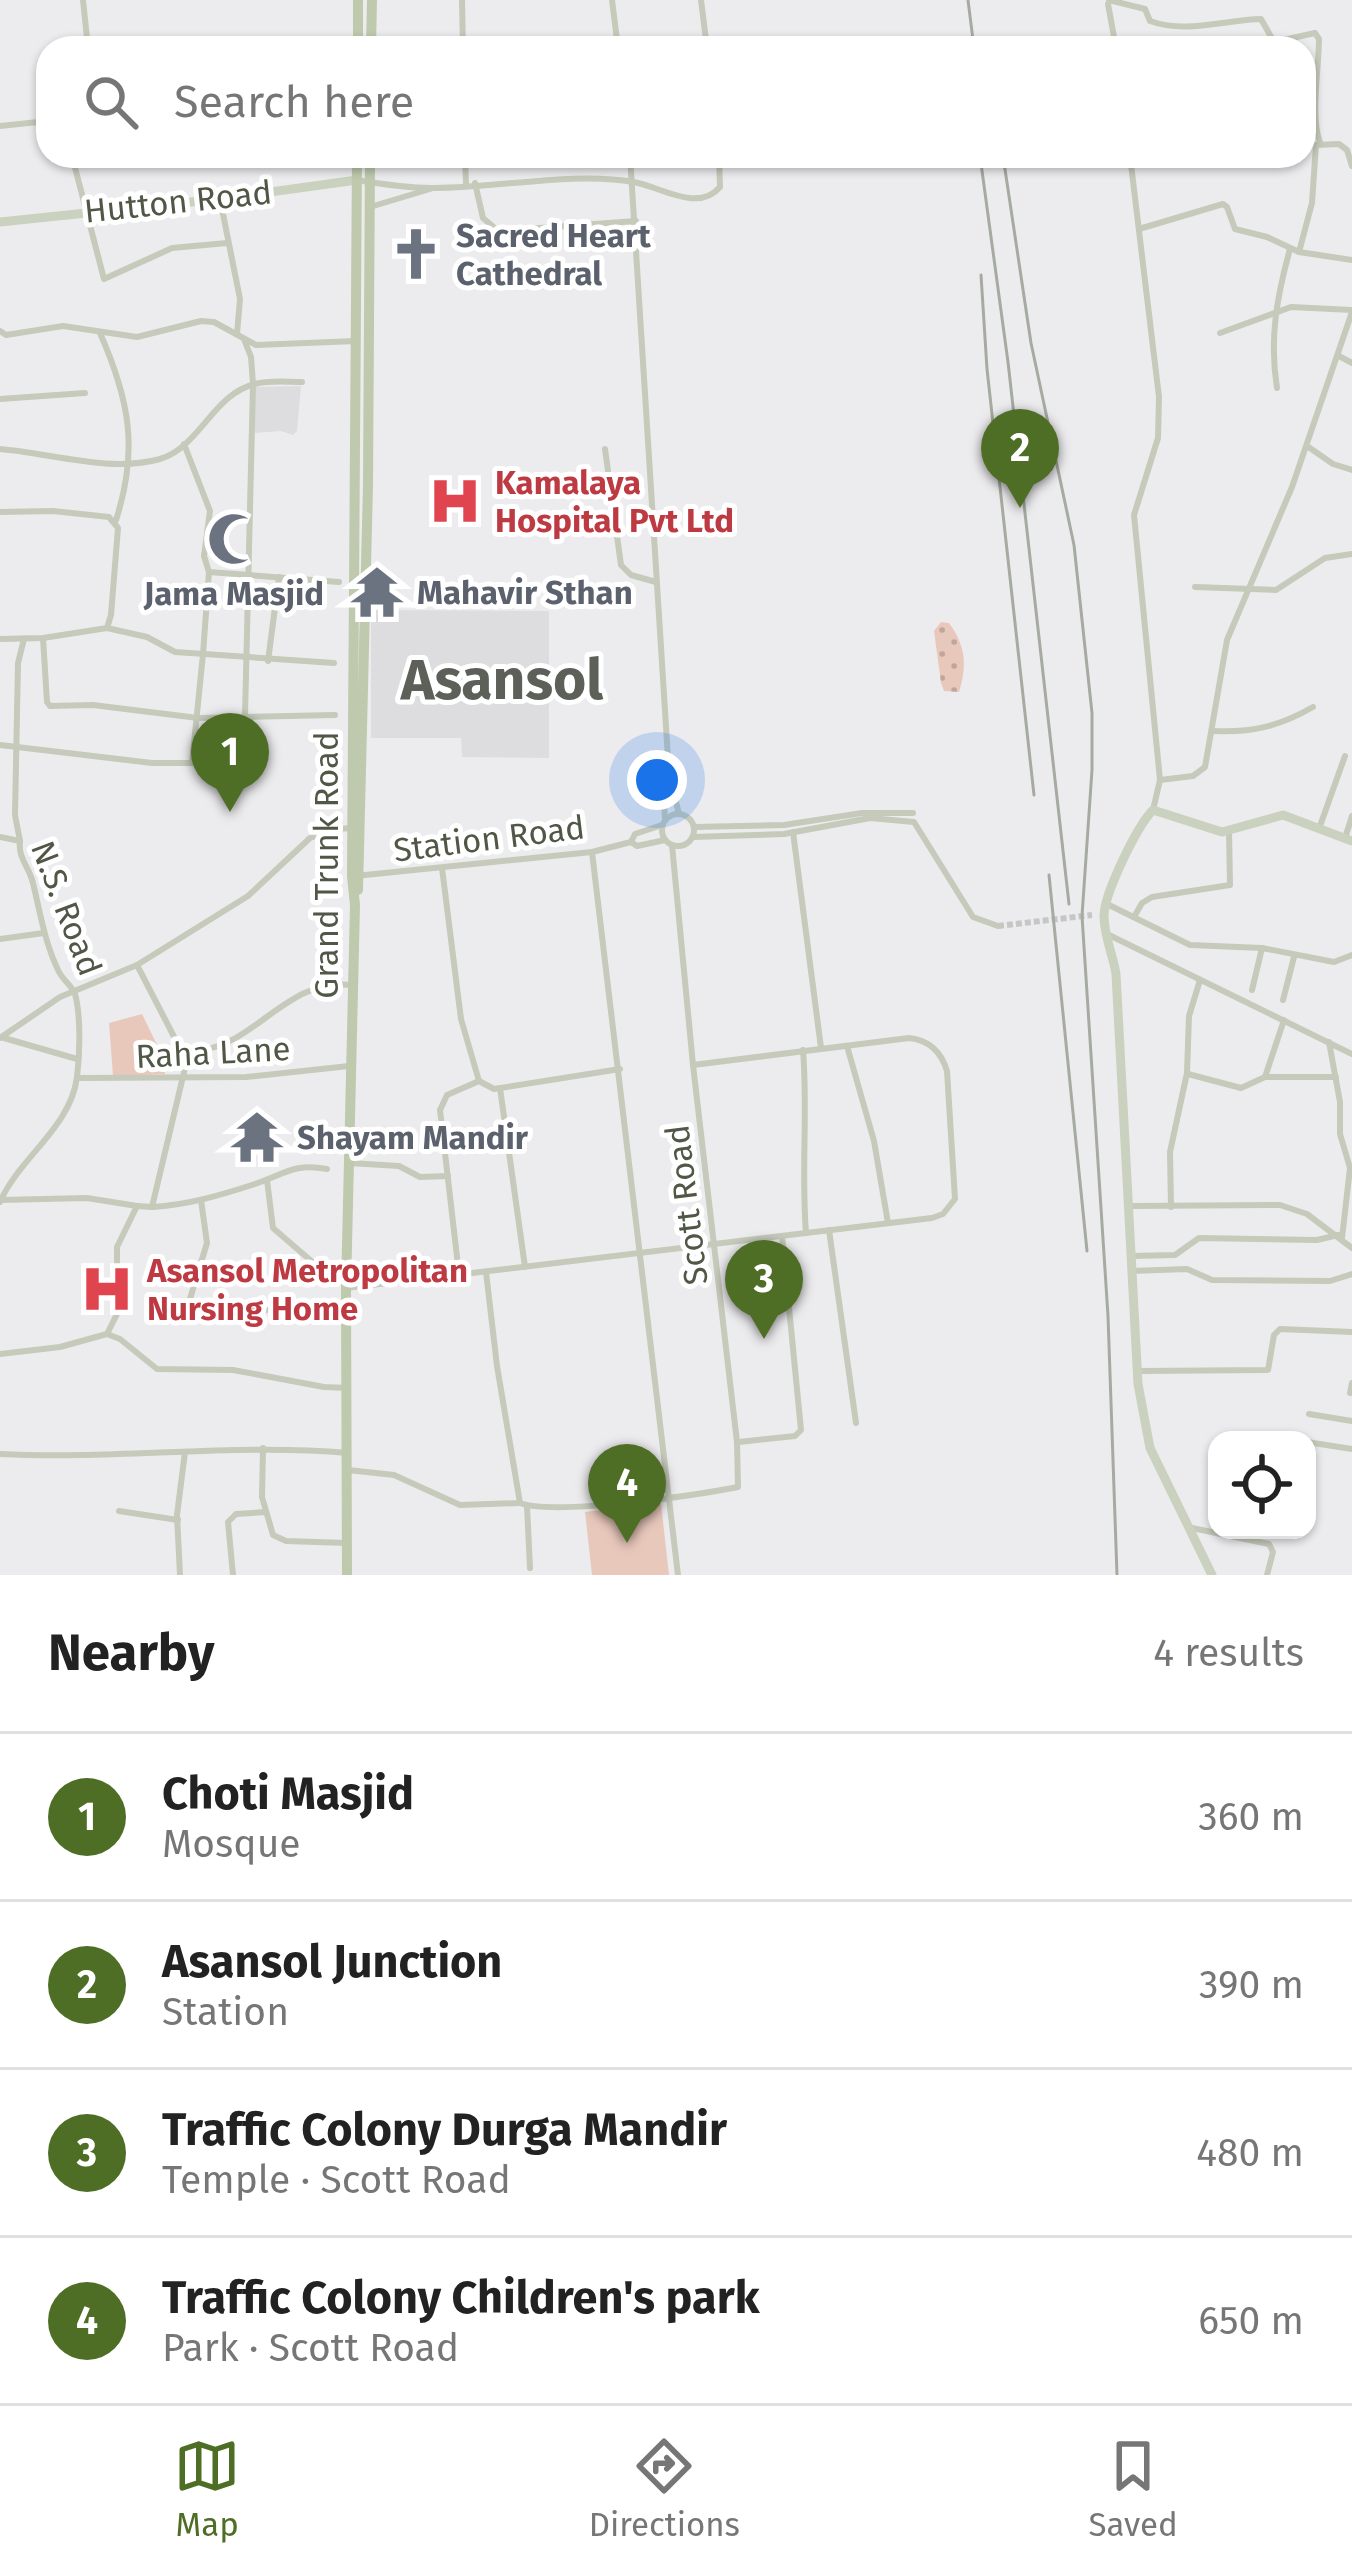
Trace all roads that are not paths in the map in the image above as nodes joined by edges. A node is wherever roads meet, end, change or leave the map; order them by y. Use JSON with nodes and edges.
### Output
{"nodes":[{"id":1,"x":83,"y":0,"type":"edge"},
{"id":2,"x":358,"y":0,"type":"edge"},
{"id":3,"x":372,"y":0,"type":"edge"},
{"id":4,"x":462,"y":0,"type":"edge"},
{"id":5,"x":612,"y":0,"type":"edge"},
{"id":6,"x":701,"y":0,"type":"edge"},
{"id":7,"x":1108,"y":1,"type":"edge"},
{"id":8,"x":87,"y":36,"type":"edge"},
{"id":9,"x":358,"y":36,"type":"edge"},
{"id":10,"x":371,"y":36,"type":"edge"},
{"id":11,"x":463,"y":36,"type":"edge"},
{"id":12,"x":616,"y":36,"type":"edge"},
{"id":13,"x":706,"y":36,"type":"edge"},
{"id":14,"x":1114,"y":36,"type":"edge"},
{"id":15,"x":1270,"y":36,"type":"edge"},
{"id":16,"x":1298,"y":36,"type":"edge"},
{"id":17,"x":1316,"y":105,"type":"edge"},
{"id":18,"x":36,"y":122,"type":"edge"},
{"id":19,"x":0,"y":126,"type":"edge"},
{"id":20,"x":1316,"y":129,"type":"edge"},
{"id":21,"x":1320,"y":142,"type":"junction"},
{"id":22,"x":1316,"y":148,"type":"edge"},
{"id":23,"x":1352,"y":166,"type":"edge"},
{"id":24,"x":75,"y":168,"type":"edge"},
{"id":25,"x":360,"y":168,"type":"edge"},
{"id":26,"x":367,"y":168,"type":"edge"},
{"id":27,"x":465,"y":168,"type":"edge"},
{"id":28,"x":631,"y":168,"type":"edge"},
{"id":29,"x":719,"y":168,"type":"edge"},
{"id":30,"x":1131,"y":168,"type":"edge"},
{"id":31,"x":1313,"y":168,"type":"edge"},
{"id":32,"x":364,"y":181,"type":"junction"},
{"id":33,"x":633,"y":182,"type":"junction"},
{"id":34,"x":466,"y":184,"type":"junction"},
{"id":35,"x":476,"y":184,"type":"junction"},
{"id":36,"x":433,"y":188,"type":"junction"},
{"id":37,"x":220,"y":199,"type":"junction"},
{"id":38,"x":370,"y":208,"type":"junction"},
{"id":39,"x":84,"y":210,"type":"junction"},
{"id":40,"x":636,"y":221,"type":"junction"},
{"id":41,"x":0,"y":222,"type":"edge"},
{"id":42,"x":1139,"y":229,"type":"junction"},
{"id":43,"x":227,"y":243,"type":"junction"},
{"id":44,"x":1295,"y":250,"type":"junction"},
{"id":45,"x":1352,"y":260,"type":"edge"},
{"id":46,"x":1274,"y":310,"type":"junction"},
{"id":47,"x":1352,"y":311,"type":"edge"},
{"id":48,"x":0,"y":331,"type":"edge"},
{"id":49,"x":100,"y":332,"type":"junction"},
{"id":50,"x":1220,"y":333,"type":"dead end"},
{"id":51,"x":240,"y":336,"type":"junction"},
{"id":52,"x":357,"y":341,"type":"junction"},
{"id":53,"x":1339,"y":356,"type":"junction"},
{"id":54,"x":1352,"y":363,"type":"edge"},
{"id":55,"x":302,"y":382,"type":"dead end"},
{"id":56,"x":253,"y":384,"type":"junction"},
{"id":57,"x":1277,"y":388,"type":"dead end"},
{"id":58,"x":86,"y":393,"type":"dead end"},
{"id":59,"x":0,"y":399,"type":"edge"},
{"id":60,"x":184,"y":444,"type":"junction"},
{"id":61,"x":1307,"y":446,"type":"junction"},
{"id":62,"x":0,"y":449,"type":"edge"},
{"id":63,"x":605,"y":449,"type":"dead end"},
{"id":64,"x":126,"y":461,"type":"junction"},
{"id":65,"x":1352,"y":470,"type":"edge"},
{"id":66,"x":0,"y":512,"type":"edge"},
{"id":67,"x":116,"y":521,"type":"junction"},
{"id":68,"x":1352,"y":554,"type":"edge"},
{"id":69,"x":208,"y":572,"type":"junction"},
{"id":70,"x":249,"y":575,"type":"junction"},
{"id":71,"x":279,"y":578,"type":"junction"},
{"id":72,"x":339,"y":582,"type":"dead end"},
{"id":73,"x":656,"y":582,"type":"junction"},
{"id":74,"x":1195,"y":587,"type":"dead end"},
{"id":75,"x":1249,"y":589,"type":"junction"},
{"id":76,"x":106,"y":628,"type":"junction"},
{"id":77,"x":43,"y":638,"type":"junction"},
{"id":78,"x":0,"y":639,"type":"edge"},
{"id":79,"x":24,"y":639,"type":"junction"},
{"id":80,"x":203,"y":654,"type":"junction"},
{"id":81,"x":246,"y":660,"type":"junction"},
{"id":82,"x":268,"y":661,"type":"junction"},
{"id":83,"x":334,"y":663,"type":"dead end"},
{"id":84,"x":1313,"y":707,"type":"dead end"},
{"id":85,"x":335,"y":715,"type":"dead end"},
{"id":86,"x":244,"y":717,"type":"junction"},
{"id":87,"x":198,"y":718,"type":"junction"},
{"id":88,"x":1213,"y":731,"type":"junction"},
{"id":89,"x":0,"y":745,"type":"edge"},
{"id":90,"x":16,"y":748,"type":"junction"},
{"id":91,"x":1345,"y":756,"type":"dead end"},
{"id":92,"x":192,"y":763,"type":"junction"},
{"id":93,"x":669,"y":774,"type":"junction"},
{"id":94,"x":1160,"y":780,"type":"junction"},
{"id":95,"x":1153,"y":810,"type":"junction"},
{"id":96,"x":679,"y":814,"type":"junction"},
{"id":97,"x":1352,"y":816,"type":"edge"},
{"id":98,"x":914,"y":817,"type":"junction"},
{"id":99,"x":664,"y":822,"type":"junction"},
{"id":100,"x":1320,"y":826,"type":"junction"},
{"id":101,"x":694,"y":827,"type":"junction"},
{"id":102,"x":353,"y":828,"type":"junction"},
{"id":103,"x":1229,"y":831,"type":"junction"},
{"id":104,"x":793,"y":832,"type":"junction"},
{"id":105,"x":0,"y":837,"type":"edge"},
{"id":106,"x":693,"y":837,"type":"junction"},
{"id":107,"x":1348,"y":840,"type":"edge"},
{"id":108,"x":20,"y":841,"type":"junction"},
{"id":109,"x":632,"y":842,"type":"junction"},
{"id":110,"x":669,"y":843,"type":"junction"},
{"id":111,"x":592,"y":852,"type":"junction"},
{"id":112,"x":442,"y":868,"type":"junction"},
{"id":113,"x":356,"y":876,"type":"junction"},
{"id":114,"x":1105,"y":903,"type":"junction"},
{"id":115,"x":1134,"y":917,"type":"junction"},
{"id":116,"x":998,"y":926,"type":"dead end"},
{"id":117,"x":45,"y":932,"type":"junction"},
{"id":118,"x":1106,"y":933,"type":"junction"},
{"id":119,"x":0,"y":938,"type":"edge"},
{"id":120,"x":1262,"y":948,"type":"junction"},
{"id":121,"x":1352,"y":955,"type":"edge"},
{"id":122,"x":1294,"y":957,"type":"junction"},
{"id":123,"x":137,"y":965,"type":"junction"},
{"id":124,"x":1200,"y":980,"type":"junction"},
{"id":125,"x":352,"y":985,"type":"junction"},
{"id":126,"x":1252,"y":990,"type":"dead end"},
{"id":127,"x":74,"y":991,"type":"junction"},
{"id":128,"x":1283,"y":1000,"type":"dead end"},
{"id":129,"x":1284,"y":1020,"type":"junction"},
{"id":130,"x":0,"y":1038,"type":"edge"},
{"id":131,"x":1329,"y":1042,"type":"junction"},
{"id":132,"x":847,"y":1046,"type":"junction"},
{"id":133,"x":820,"y":1048,"type":"junction"},
{"id":134,"x":803,"y":1050,"type":"junction"},
{"id":135,"x":1352,"y":1054,"type":"edge"},
{"id":136,"x":184,"y":1056,"type":"junction"},
{"id":137,"x":76,"y":1059,"type":"junction"},
{"id":138,"x":693,"y":1065,"type":"junction"},
{"id":139,"x":352,"y":1066,"type":"junction"},
{"id":140,"x":620,"y":1069,"type":"junction"},
{"id":141,"x":1186,"y":1073,"type":"junction"},
{"id":142,"x":1265,"y":1076,"type":"junction"},
{"id":143,"x":1336,"y":1077,"type":"junction"},
{"id":144,"x":77,"y":1078,"type":"junction"},
{"id":145,"x":183,"y":1079,"type":"junction"},
{"id":146,"x":479,"y":1081,"type":"junction"},
{"id":147,"x":500,"y":1088,"type":"junction"},
{"id":148,"x":349,"y":1163,"type":"junction"},
{"id":149,"x":327,"y":1168,"type":"dead end"},
{"id":150,"x":1351,"y":1170,"type":"edge"},
{"id":151,"x":448,"y":1176,"type":"junction"},
{"id":152,"x":267,"y":1180,"type":"junction"},
{"id":153,"x":201,"y":1200,"type":"junction"},
{"id":154,"x":0,"y":1201,"type":"edge"},
{"id":155,"x":137,"y":1206,"type":"junction"},
{"id":156,"x":152,"y":1207,"type":"junction"},
{"id":157,"x":1130,"y":1207,"type":"junction"},
{"id":158,"x":1171,"y":1207,"type":"junction"},
{"id":159,"x":888,"y":1223,"type":"junction"},
{"id":160,"x":829,"y":1230,"type":"junction"},
{"id":161,"x":806,"y":1233,"type":"junction"},
{"id":162,"x":782,"y":1236,"type":"junction"},
{"id":163,"x":1340,"y":1237,"type":"junction"},
{"id":164,"x":715,"y":1242,"type":"junction"},
{"id":165,"x":1352,"y":1248,"type":"edge"},
{"id":166,"x":641,"y":1252,"type":"junction"},
{"id":167,"x":1131,"y":1256,"type":"junction"},
{"id":168,"x":525,"y":1268,"type":"junction"},
{"id":169,"x":1131,"y":1271,"type":"junction"},
{"id":170,"x":324,"y":1272,"type":"dead end"},
{"id":171,"x":486,"y":1272,"type":"junction"},
{"id":172,"x":459,"y":1274,"type":"junction"},
{"id":173,"x":1352,"y":1274,"type":"edge"},
{"id":174,"x":346,"y":1288,"type":"junction"},
{"id":175,"x":324,"y":1309,"type":"dead end"},
{"id":176,"x":1352,"y":1331,"type":"edge"},
{"id":177,"x":107,"y":1334,"type":"junction"},
{"id":178,"x":0,"y":1354,"type":"edge"},
{"id":179,"x":1137,"y":1371,"type":"junction"},
{"id":180,"x":348,"y":1388,"type":"junction"},
{"id":181,"x":1309,"y":1414,"type":"dead end"},
{"id":182,"x":1352,"y":1421,"type":"edge"},
{"id":183,"x":856,"y":1423,"type":"dead end"},
{"id":184,"x":737,"y":1442,"type":"junction"},
{"id":185,"x":1316,"y":1443,"type":"edge"},
{"id":186,"x":263,"y":1448,"type":"junction"},
{"id":187,"x":1352,"y":1449,"type":"edge"},
{"id":188,"x":185,"y":1452,"type":"junction"},
{"id":189,"x":347,"y":1453,"type":"junction"},
{"id":190,"x":0,"y":1454,"type":"edge"},
{"id":191,"x":348,"y":1470,"type":"junction"},
{"id":192,"x":668,"y":1497,"type":"junction"},
{"id":193,"x":524,"y":1505,"type":"junction"},
{"id":194,"x":119,"y":1510,"type":"dead end"},
{"id":195,"x":266,"y":1512,"type":"junction"},
{"id":196,"x":178,"y":1520,"type":"junction"},
{"id":197,"x":1192,"y":1528,"type":"junction"},
{"id":198,"x":347,"y":1543,"type":"junction"},
{"id":199,"x":530,"y":1568,"type":"dead end"},
{"id":200,"x":180,"y":1574,"type":"edge"},
{"id":201,"x":170,"y":1575,"type":"edge"},
{"id":202,"x":233,"y":1575,"type":"edge"},
{"id":203,"x":347,"y":1575,"type":"edge"},
{"id":204,"x":678,"y":1575,"type":"edge"},
{"id":205,"x":1212,"y":1575,"type":"edge"},
{"id":206,"x":1267,"y":1575,"type":"edge"}],
"edges":[{"from":1,"to":8,"type":"street"},
{"from":2,"to":9,"type":"main road"},
{"from":3,"to":10,"type":"main road"},
{"from":4,"to":11,"type":"street"},
{"from":5,"to":12,"type":"street"},
{"from":6,"to":13,"type":"street"},
{"from":7,"to":14,"type":"street"},
{"from":7,"to":15,"type":"street"},
{"from":16,"to":17,"type":"street"},
{"from":18,"to":19,"type":"street"},
{"from":20,"to":21,"type":"street"},
{"from":21,"to":22,"type":"street"},
{"from":21,"to":23,"type":"street"},
{"from":24,"to":39,"type":"street"},
{"from":25,"to":32,"type":"main road","name":"Grand Trunk Road"},
{"from":26,"to":32,"type":"main road"},
{"from":27,"to":34,"type":"street"},
{"from":28,"to":33,"type":"street"},
{"from":29,"to":33,"type":"street"},
{"from":30,"to":42,"type":"street"},
{"from":31,"to":44,"type":"street"},
{"from":32,"to":36,"type":"street"},
{"from":32,"to":37,"type":"street","name":"Hutton Road"},
{"from":32,"to":38,"type":"main road"},
{"from":32,"to":52,"type":"main road","name":"Grand Trunk Road"},
{"from":33,"to":35,"type":"street"},
{"from":33,"to":40,"type":"street"},
{"from":34,"to":35,"type":"street"},
{"from":34,"to":36,"type":"street"},
{"from":35,"to":40,"type":"street"},
{"from":36,"to":38,"type":"street"},
{"from":37,"to":39,"type":"street","name":"Hutton Road"},
{"from":37,"to":43,"type":"street"},
{"from":38,"to":113,"type":"main road"},
{"from":39,"to":41,"type":"street","name":"Hutton Road"},
{"from":39,"to":43,"type":"street"},
{"from":40,"to":73,"type":"street"},
{"from":42,"to":44,"type":"street"},
{"from":42,"to":94,"type":"street"},
{"from":43,"to":51,"type":"street"},
{"from":44,"to":45,"type":"street"},
{"from":44,"to":46,"type":"street"},
{"from":46,"to":47,"type":"street"},
{"from":46,"to":50,"type":"street"},
{"from":46,"to":57,"type":"street"},
{"from":47,"to":53,"type":"street"},
{"from":48,"to":49,"type":"street"},
{"from":49,"to":51,"type":"street"},
{"from":49,"to":64,"type":"street"},
{"from":51,"to":52,"type":"street"},
{"from":51,"to":56,"type":"street"},
{"from":52,"to":102,"type":"main road","name":"Grand Trunk Road"},
{"from":53,"to":54,"type":"street"},
{"from":53,"to":61,"type":"street"},
{"from":55,"to":56,"type":"street"},
{"from":56,"to":60,"type":"street"},
{"from":56,"to":70,"type":"street"},
{"from":58,"to":59,"type":"street"},
{"from":60,"to":64,"type":"street"},
{"from":60,"to":69,"type":"street"},
{"from":61,"to":65,"type":"street"},
{"from":61,"to":75,"type":"street"},
{"from":62,"to":64,"type":"street"},
{"from":63,"to":73,"type":"street"},
{"from":64,"to":67,"type":"street"},
{"from":66,"to":67,"type":"street"},
{"from":67,"to":76,"type":"street"},
{"from":68,"to":75,"type":"street"},
{"from":69,"to":70,"type":"street"},
{"from":69,"to":80,"type":"street"},
{"from":70,"to":71,"type":"street"},
{"from":70,"to":81,"type":"street"},
{"from":71,"to":72,"type":"street"},
{"from":71,"to":82,"type":"street"},
{"from":73,"to":93,"type":"street"},
{"from":74,"to":75,"type":"street"},
{"from":75,"to":88,"type":"street"},
{"from":76,"to":77,"type":"street"},
{"from":76,"to":80,"type":"street"},
{"from":77,"to":79,"type":"street"},
{"from":77,"to":87,"type":"street"},
{"from":78,"to":79,"type":"street"},
{"from":79,"to":90,"type":"street"},
{"from":80,"to":81,"type":"street"},
{"from":80,"to":87,"type":"street"},
{"from":81,"to":82,"type":"street"},
{"from":81,"to":86,"type":"street"},
{"from":82,"to":83,"type":"street"},
{"from":84,"to":88,"type":"street"},
{"from":85,"to":86,"type":"street"},
{"from":86,"to":87,"type":"street"},
{"from":86,"to":92,"type":"street"},
{"from":87,"to":92,"type":"street"},
{"from":88,"to":94,"type":"street"},
{"from":89,"to":90,"type":"street"},
{"from":90,"to":92,"type":"street"},
{"from":90,"to":108,"type":"street"},
{"from":91,"to":100,"type":"street"},
{"from":93,"to":96,"type":"street"},
{"from":93,"to":99,"type":"street"},
{"from":94,"to":95,"type":"street"},
{"from":95,"to":103,"type":"street"},
{"from":95,"to":114,"type":"street"},
{"from":96,"to":99,"type":"street"},
{"from":96,"to":101,"type":"street"},
{"from":97,"to":107,"type":"street"},
{"from":98,"to":101,"type":"street"},
{"from":98,"to":104,"type":"street"},
{"from":98,"to":116,"type":"street"},
{"from":99,"to":109,"type":"street","name":"Station Road"},
{"from":99,"to":110,"type":"street"},
{"from":100,"to":103,"type":"street"},
{"from":100,"to":107,"type":"street"},
{"from":101,"to":106,"type":"street"},
{"from":102,"to":113,"type":"main road","name":"Grand Trunk Road"},
{"from":102,"to":123,"type":"street"},
{"from":103,"to":115,"type":"street"},
{"from":104,"to":106,"type":"street"},
{"from":104,"to":133,"type":"street"},
{"from":105,"to":108,"type":"street","name":"N.S. Road"},
{"from":106,"to":110,"type":"street"},
{"from":108,"to":117,"type":"street","name":"N.S. Road"},
{"from":109,"to":110,"type":"street","name":"Station Road"},
{"from":109,"to":111,"type":"street","name":"Station Road"},
{"from":110,"to":138,"type":"street","name":"Scott Road"},
{"from":111,"to":112,"type":"street","name":"Station Road"},
{"from":111,"to":140,"type":"street"},
{"from":112,"to":113,"type":"street","name":"Station Road"},
{"from":112,"to":146,"type":"street"},
{"from":113,"to":125,"type":"main road","name":"Grand Trunk Road"},
{"from":114,"to":115,"type":"street"},
{"from":114,"to":118,"type":"street"},
{"from":115,"to":120,"type":"street"},
{"from":117,"to":119,"type":"street"},
{"from":117,"to":127,"type":"street","name":"N.S. Road"},
{"from":118,"to":124,"type":"street"},
{"from":118,"to":157,"type":"street"},
{"from":120,"to":122,"type":"street"},
{"from":120,"to":126,"type":"street"},
{"from":121,"to":122,"type":"street"},
{"from":122,"to":128,"type":"street"},
{"from":123,"to":127,"type":"street"},
{"from":123,"to":136,"type":"street"},
{"from":124,"to":129,"type":"street"},
{"from":124,"to":141,"type":"street"},
{"from":125,"to":136,"type":"street"},
{"from":125,"to":139,"type":"main road","name":"Grand Trunk Road"},
{"from":127,"to":130,"type":"street"},
{"from":127,"to":137,"type":"street","name":"N.S. Road"},
{"from":129,"to":131,"type":"street"},
{"from":129,"to":142,"type":"street"},
{"from":130,"to":137,"type":"street"},
{"from":131,"to":135,"type":"street"},
{"from":131,"to":143,"type":"street"},
{"from":132,"to":133,"type":"street"},
{"from":132,"to":159,"type":"street"},
{"from":132,"to":159,"type":"street"},
{"from":133,"to":134,"type":"street"},
{"from":134,"to":138,"type":"street"},
{"from":134,"to":161,"type":"street"},
{"from":136,"to":145,"type":"street"},
{"from":137,"to":144,"type":"street","name":"N.S. Road"},
{"from":138,"to":164,"type":"street","name":"Scott Road"},
{"from":139,"to":145,"type":"street","name":"Raha Lane"},
{"from":139,"to":148,"type":"main road","name":"Grand Trunk Road"},
{"from":140,"to":147,"type":"street"},
{"from":140,"to":166,"type":"street"},
{"from":141,"to":142,"type":"street"},
{"from":141,"to":158,"type":"street"},
{"from":142,"to":143,"type":"street"},
{"from":143,"to":150,"type":"street"},
{"from":144,"to":145,"type":"street","name":"Raha Lane"},
{"from":144,"to":154,"type":"street","name":"N.S. Road"},
{"from":145,"to":156,"type":"street"},
{"from":146,"to":147,"type":"street"},
{"from":146,"to":151,"type":"street"},
{"from":147,"to":168,"type":"street"},
{"from":148,"to":151,"type":"street"},
{"from":148,"to":174,"type":"main road","name":"Grand Trunk Road"},
{"from":149,"to":152,"type":"street"},
{"from":150,"to":163,"type":"street"},
{"from":151,"to":172,"type":"street"},
{"from":152,"to":153,"type":"street"},
{"from":152,"to":170,"type":"street"},
{"from":153,"to":156,"type":"street"},
{"from":153,"to":175,"type":"street"},
{"from":154,"to":155,"type":"street"},
{"from":155,"to":156,"type":"street"},
{"from":155,"to":177,"type":"street"},
{"from":157,"to":158,"type":"street"},
{"from":157,"to":167,"type":"street"},
{"from":158,"to":163,"type":"street"},
{"from":159,"to":160,"type":"street"},
{"from":160,"to":161,"type":"street"},
{"from":160,"to":183,"type":"street"},
{"from":161,"to":162,"type":"street"},
{"from":162,"to":164,"type":"street"},
{"from":162,"to":184,"type":"street"},
{"from":163,"to":165,"type":"street"},
{"from":163,"to":167,"type":"street"},
{"from":164,"to":166,"type":"street"},
{"from":164,"to":184,"type":"street","name":"Scott Road"},
{"from":166,"to":168,"type":"street"},
{"from":166,"to":192,"type":"street"},
{"from":167,"to":169,"type":"street"},
{"from":168,"to":171,"type":"street"},
{"from":169,"to":173,"type":"street"},
{"from":169,"to":179,"type":"street"},
{"from":171,"to":172,"type":"street"},
{"from":171,"to":193,"type":"street"},
{"from":172,"to":174,"type":"street"},
{"from":174,"to":180,"type":"main road","name":"Grand Trunk Road"},
{"from":176,"to":179,"type":"street"},
{"from":177,"to":178,"type":"street"},
{"from":177,"to":180,"type":"street"},
{"from":179,"to":197,"type":"street"},
{"from":180,"to":189,"type":"main road","name":"Grand Trunk Road"},
{"from":181,"to":182,"type":"street"},
{"from":184,"to":192,"type":"street","name":"Scott Road"},
{"from":185,"to":187,"type":"street"},
{"from":186,"to":188,"type":"street"},
{"from":186,"to":189,"type":"street"},
{"from":186,"to":195,"type":"street"},
{"from":188,"to":190,"type":"street"},
{"from":188,"to":196,"type":"street"},
{"from":189,"to":191,"type":"main road","name":"Grand Trunk Road"},
{"from":191,"to":193,"type":"street"},
{"from":191,"to":198,"type":"main road","name":"Grand Trunk Road"},
{"from":192,"to":193,"type":"street"},
{"from":192,"to":204,"type":"street"},
{"from":193,"to":199,"type":"street"},
{"from":194,"to":196,"type":"street"},
{"from":195,"to":198,"type":"street"},
{"from":195,"to":202,"type":"street"},
{"from":196,"to":200,"type":"street"},
{"from":197,"to":205,"type":"street"},
{"from":197,"to":206,"type":"street"},
{"from":198,"to":203,"type":"main road","name":"Grand Trunk Road"},
{"from":200,"to":201,"type":"street"}]}
